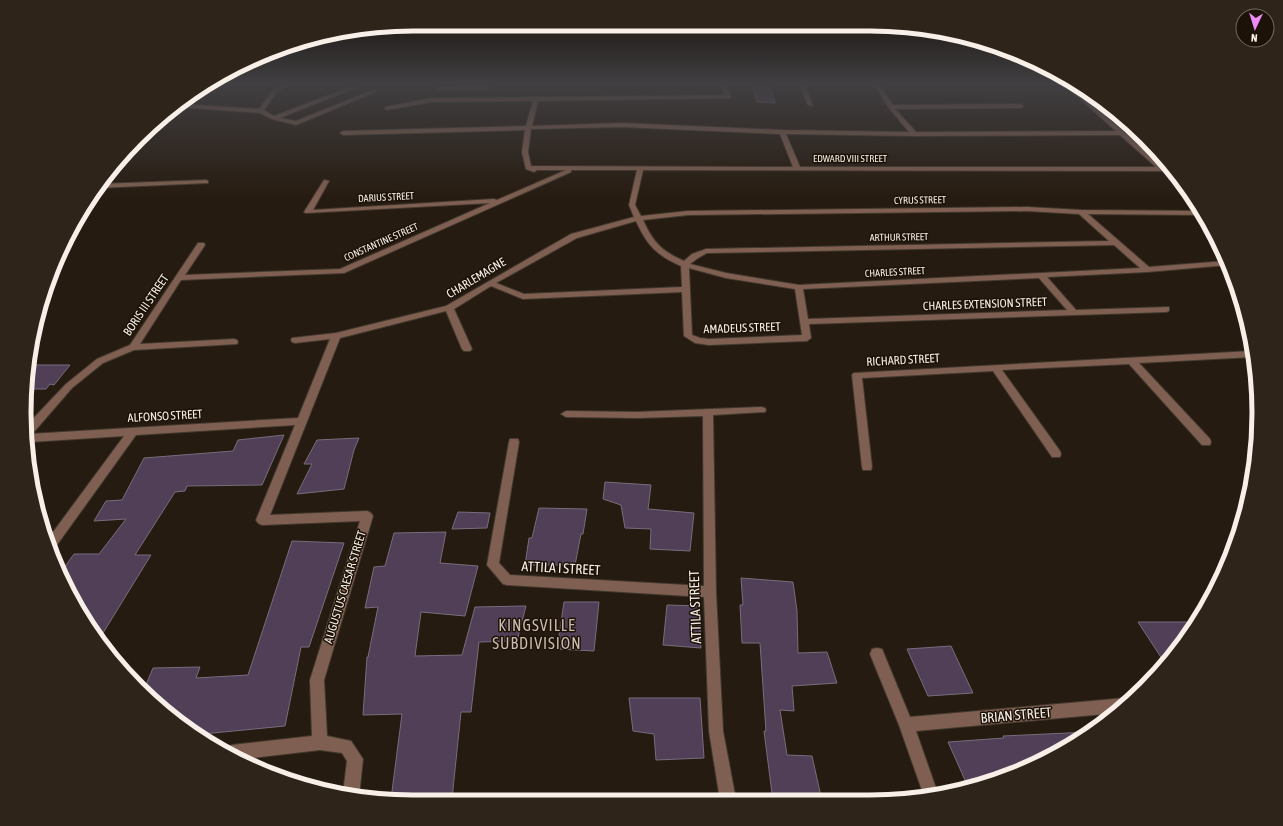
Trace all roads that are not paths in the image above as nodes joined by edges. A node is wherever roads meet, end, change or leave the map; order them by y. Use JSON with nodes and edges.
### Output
{"nodes":[{"id":1,"x":290,"y":122,"type":"edge"},
{"id":2,"x":300,"y":122,"type":"edge"},
{"id":3,"x":530,"y":122,"type":"edge"},
{"id":4,"x":903,"y":122,"type":"edge"},
{"id":5,"x":1109,"y":122,"type":"edge"},
{"id":6,"x":529,"y":126,"type":"junction"},
{"id":7,"x":782,"y":132,"type":"junction"},
{"id":8,"x":343,"y":133,"type":"dead end"},
{"id":9,"x":1122,"y":133,"type":"junction"},
{"id":10,"x":914,"y":134,"type":"junction"},
{"id":11,"x":528,"y":168,"type":"junction"},
{"id":12,"x":577,"y":168,"type":"junction"},
{"id":13,"x":797,"y":168,"type":"junction"},
{"id":14,"x":640,"y":169,"type":"junction"},
{"id":15,"x":1162,"y":169,"type":"joint"},
{"id":16,"x":553,"y":177,"type":"junction"},
{"id":17,"x":326,"y":181,"type":"dead end"},
{"id":18,"x":206,"y":182,"type":"dead end"},
{"id":19,"x":106,"y":186,"type":"edge"},
{"id":20,"x":502,"y":200,"type":"junction"},
{"id":21,"x":1081,"y":212,"type":"junction"},
{"id":22,"x":1195,"y":213,"type":"edge"},
{"id":23,"x":638,"y":218,"type":"junction"},
{"id":24,"x":1116,"y":243,"type":"junction"},
{"id":25,"x":201,"y":245,"type":"dead end"},
{"id":26,"x":1221,"y":263,"type":"edge"},
{"id":27,"x":686,"y":264,"type":"junction"},
{"id":28,"x":1147,"y":270,"type":"junction"},
{"id":29,"x":1041,"y":275,"type":"junction"},
{"id":30,"x":180,"y":278,"type":"junction"},
{"id":31,"x":490,"y":283,"type":"junction"},
{"id":32,"x":799,"y":286,"type":"junction"},
{"id":33,"x":685,"y":289,"type":"junction"},
{"id":34,"x":449,"y":308,"type":"junction"},
{"id":35,"x":1166,"y":309,"type":"dead end"},
{"id":36,"x":1074,"y":312,"type":"junction"},
{"id":37,"x":805,"y":322,"type":"junction"},
{"id":38,"x":336,"y":336,"type":"junction"},
{"id":39,"x":295,"y":340,"type":"dead end"},
{"id":40,"x":234,"y":342,"type":"dead end"},
{"id":41,"x":133,"y":347,"type":"junction"},
{"id":42,"x":467,"y":349,"type":"dead end"},
{"id":43,"x":1248,"y":354,"type":"edge"},
{"id":44,"x":1132,"y":362,"type":"junction"},
{"id":45,"x":996,"y":368,"type":"junction"},
{"id":46,"x":761,"y":410,"type":"dead end"},
{"id":47,"x":708,"y":412,"type":"junction"},
{"id":48,"x":566,"y":414,"type":"dead end"},
{"id":49,"x":302,"y":421,"type":"junction"},
{"id":50,"x":32,"y":427,"type":"edge"},
{"id":51,"x":133,"y":431,"type":"junction"},
{"id":52,"x":32,"y":438,"type":"edge"},
{"id":53,"x":514,"y":442,"type":"dead end"},
{"id":54,"x":1206,"y":442,"type":"dead end"},
{"id":55,"x":1056,"y":454,"type":"dead end"},
{"id":56,"x":867,"y":468,"type":"dead end"},
{"id":57,"x":53,"y":541,"type":"edge"},
{"id":58,"x":710,"y":592,"type":"junction"},
{"id":59,"x":877,"y":654,"type":"dead end"},
{"id":60,"x":1116,"y":705,"type":"edge"},
{"id":61,"x":906,"y":725,"type":"junction"},
{"id":62,"x":320,"y":743,"type":"junction"},
{"id":63,"x":237,"y":752,"type":"edge"},
{"id":64,"x":351,"y":790,"type":"edge"},
{"id":65,"x":929,"y":790,"type":"edge"},
{"id":66,"x":727,"y":795,"type":"edge"}],
"edges":[{"from":1,"to":2,"type":"street"},
{"from":3,"to":6,"type":"street"},
{"from":4,"to":10,"type":"street"},
{"from":5,"to":9,"type":"street"},
{"from":6,"to":7,"type":"street"},
{"from":6,"to":8,"type":"street"},
{"from":6,"to":11,"type":"street"},
{"from":7,"to":10,"type":"street"},
{"from":7,"to":13,"type":"street"},
{"from":9,"to":10,"type":"street"},
{"from":9,"to":15,"type":"street"},
{"from":11,"to":12,"type":"street","name":"EDWARD VIII STREET"},
{"from":11,"to":16,"type":"street"},
{"from":12,"to":14,"type":"street","name":"EDWARD VIII STREET"},
{"from":12,"to":16,"type":"street","name":"CONSTANTINE STREET"},
{"from":13,"to":14,"type":"street","name":"EDWARD VIII STREET"},
{"from":13,"to":15,"type":"street","name":"EDWARD VIII STREET"},
{"from":14,"to":23,"type":"street","name":"CHARLES STREET"},
{"from":16,"to":20,"type":"street","name":"CONSTANTINE STREET"},
{"from":17,"to":20,"type":"street","name":"DARIUS STREET"},
{"from":18,"to":19,"type":"street"},
{"from":20,"to":30,"type":"street","name":"CONSTANTINE STREET"},
{"from":21,"to":22,"type":"street","name":"CYRUS STREET"},
{"from":21,"to":23,"type":"street","name":"CYRUS STREET"},
{"from":21,"to":24,"type":"street"},
{"from":23,"to":27,"type":"street","name":"CHARLES STREET"},
{"from":23,"to":31,"type":"street","name":"CHARLEMAGNE"},
{"from":24,"to":27,"type":"street","name":"ARTHUR STREET"},
{"from":24,"to":28,"type":"street"},
{"from":25,"to":30,"type":"street","name":"BORIS III STREET"},
{"from":26,"to":28,"type":"street","name":"CHARLES STREET"},
{"from":27,"to":32,"type":"street","name":"CHARLES STREET"},
{"from":27,"to":33,"type":"street","name":"AMADEUS STREET"},
{"from":28,"to":29,"type":"street","name":"CHARLES STREET"},
{"from":29,"to":32,"type":"street","name":"CHARLES STREET"},
{"from":29,"to":36,"type":"street"},
{"from":30,"to":41,"type":"street","name":"BORIS III STREET"},
{"from":31,"to":33,"type":"street"},
{"from":31,"to":34,"type":"street","name":"CHARLEMAGNE"},
{"from":32,"to":37,"type":"street"},
{"from":33,"to":37,"type":"street","name":"AMADEUS STREET"},
{"from":34,"to":38,"type":"street","name":"CHARLEMAGNE"},
{"from":34,"to":42,"type":"street"},
{"from":35,"to":36,"type":"street","name":"CHARLES EXTENSION STREET"},
{"from":36,"to":37,"type":"street","name":"CHARLES EXTENSION STREET"},
{"from":38,"to":39,"type":"street","name":"CHARLEMAGNE"},
{"from":38,"to":49,"type":"street","name":"AUGUSTUS CAESAR STREET"},
{"from":40,"to":41,"type":"street"},
{"from":41,"to":50,"type":"street","name":"BORIS III STREET"},
{"from":43,"to":44,"type":"street","name":"RICHARD STREET"},
{"from":44,"to":45,"type":"street","name":"RICHARD STREET"},
{"from":44,"to":54,"type":"street"},
{"from":45,"to":55,"type":"street"},
{"from":45,"to":56,"type":"street","name":"RICHARD STREET"},
{"from":46,"to":47,"type":"street"},
{"from":47,"to":48,"type":"street"},
{"from":47,"to":58,"type":"street","name":"ATTILA STREET"},
{"from":49,"to":51,"type":"street","name":"ALFONSO STREET"},
{"from":49,"to":62,"type":"street","name":"AUGUSTUS CAESAR STREET"},
{"from":51,"to":52,"type":"street","name":"ALFONSO STREET"},
{"from":51,"to":57,"type":"street"},
{"from":53,"to":58,"type":"street","name":"ATTILA I STREET"},
{"from":58,"to":66,"type":"street","name":"ATTILA STREET"},
{"from":59,"to":61,"type":"street"},
{"from":60,"to":61,"type":"street","name":"BRIAN STREET"},
{"from":61,"to":65,"type":"street"},
{"from":62,"to":63,"type":"street"},
{"from":62,"to":64,"type":"street"}]}
